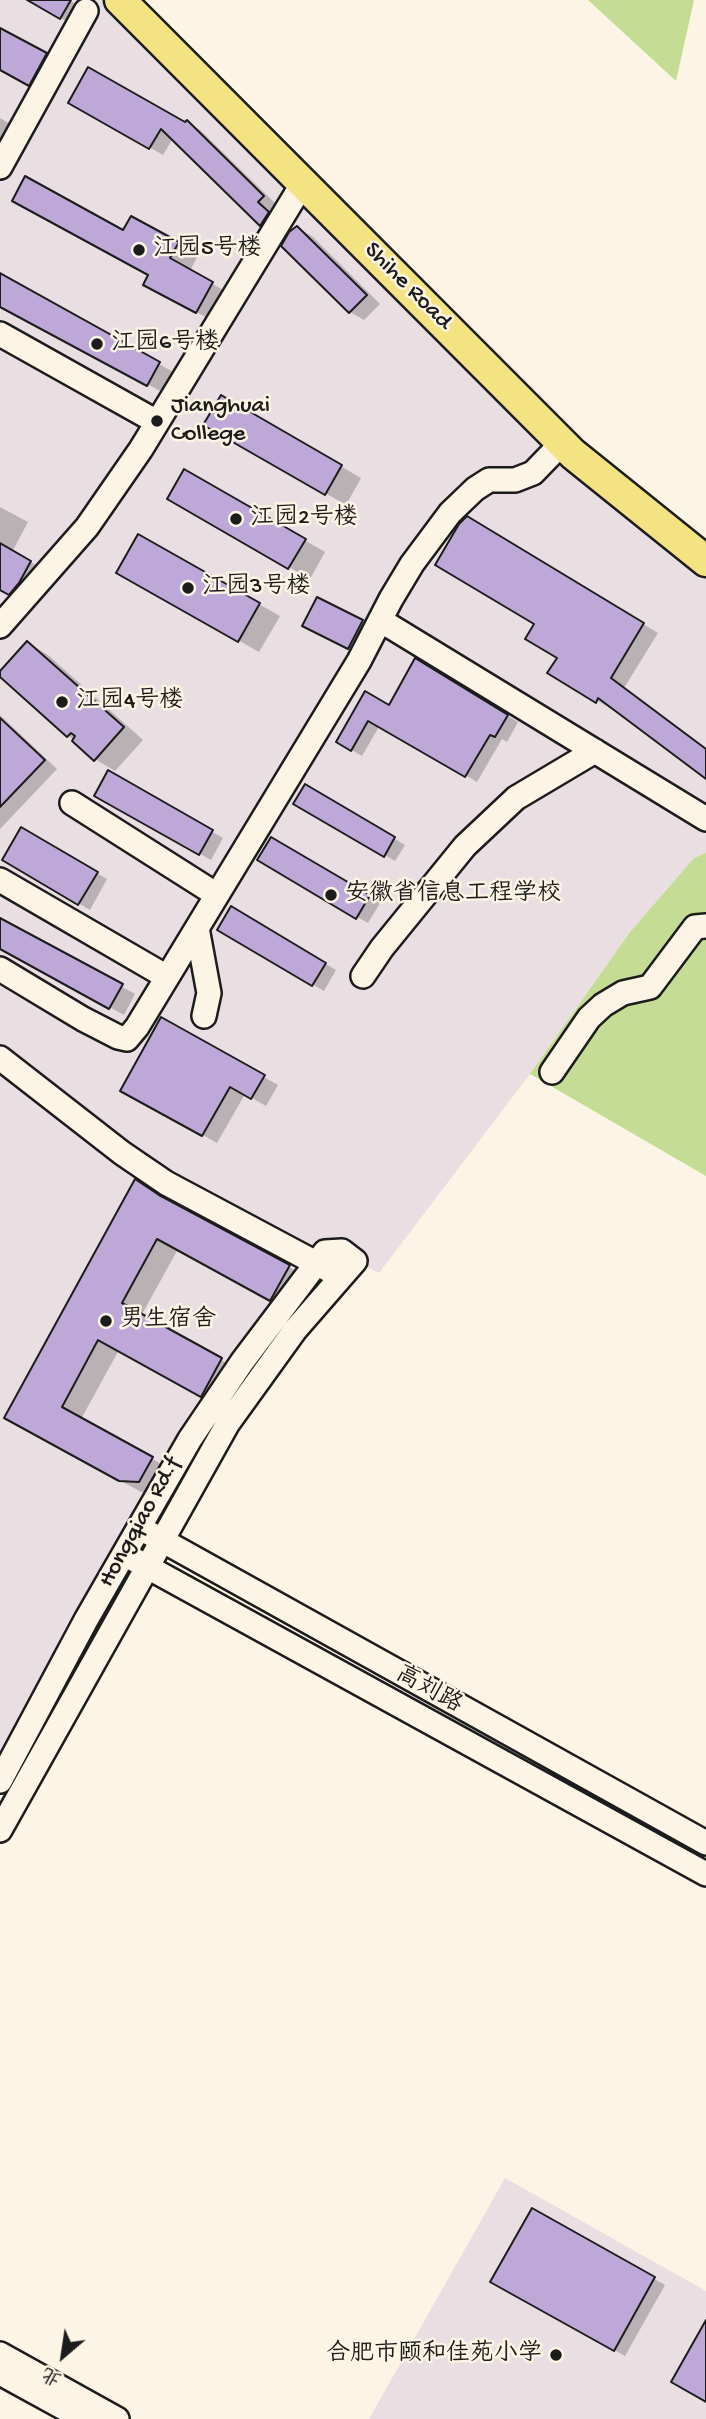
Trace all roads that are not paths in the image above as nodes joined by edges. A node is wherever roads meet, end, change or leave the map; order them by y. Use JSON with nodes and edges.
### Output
{"nodes":[{"id":1,"x":121,"y":0,"type":"edge"},
{"id":2,"x":143,"y":0,"type":"edge"},
{"id":3,"x":86,"y":11,"type":"dead end"},
{"id":4,"x":0,"y":167,"type":"edge"},
{"id":5,"x":303,"y":183,"type":"junction"},
{"id":6,"x":0,"y":334,"type":"edge"},
{"id":7,"x":157,"y":422,"type":"junction"},
{"id":8,"x":562,"y":443,"type":"junction"},
{"id":9,"x":706,"y":537,"type":"edge"},
{"id":10,"x":706,"y":561,"type":"edge"},
{"id":11,"x":380,"y":620,"type":"junction"},
{"id":12,"x":0,"y":626,"type":"edge"},
{"id":13,"x":595,"y":751,"type":"junction"},
{"id":14,"x":72,"y":803,"type":"dead end"},
{"id":15,"x":706,"y":819,"type":"edge"},
{"id":16,"x":0,"y":880,"type":"edge"},
{"id":17,"x":217,"y":895,"type":"junction"},
{"id":18,"x":706,"y":926,"type":"edge"},
{"id":19,"x":197,"y":928,"type":"junction"},
{"id":20,"x":0,"y":969,"type":"edge"},
{"id":21,"x":363,"y":976,"type":"dead end"},
{"id":22,"x":167,"y":977,"type":"junction"},
{"id":23,"x":204,"y":1016,"type":"dead end"},
{"id":24,"x":0,"y":1058,"type":"edge"},
{"id":25,"x":552,"y":1072,"type":"dead end"},
{"id":26,"x":321,"y":1257,"type":"junction"},
{"id":27,"x":139,"y":1528,"type":"junction"},
{"id":28,"x":162,"y":1541,"type":"junction"},
{"id":29,"x":124,"y":1555,"type":"junction"},
{"id":30,"x":146,"y":1567,"type":"junction"},
{"id":31,"x":0,"y":1781,"type":"edge"},
{"id":32,"x":0,"y":1830,"type":"edge"},
{"id":33,"x":706,"y":1843,"type":"edge"},
{"id":34,"x":706,"y":1874,"type":"edge"},
{"id":35,"x":0,"y":2354,"type":"edge"},
{"id":36,"x":0,"y":2373,"type":"edge"},
{"id":37,"x":84,"y":2419,"type":"edge"},
{"id":38,"x":117,"y":2419,"type":"edge"}],
"edges":[{"from":1,"to":5,"type":"main road","name":"Shihe Road"},
{"from":2,"to":9,"type":"main road","name":"Shihe Road"},
{"from":3,"to":4,"type":"street"},
{"from":5,"to":7,"type":"street"},
{"from":5,"to":8,"type":"main road","name":"Shihe Road"},
{"from":6,"to":7,"type":"street"},
{"from":7,"to":12,"type":"street"},
{"from":8,"to":10,"type":"main road","name":"Shihe Road"},
{"from":8,"to":11,"type":"street"},
{"from":11,"to":13,"type":"street"},
{"from":11,"to":17,"type":"street"},
{"from":13,"to":15,"type":"street"},
{"from":13,"to":21,"type":"street"},
{"from":14,"to":17,"type":"street"},
{"from":16,"to":22,"type":"street"},
{"from":17,"to":19,"type":"street"},
{"from":18,"to":25,"type":"street"},
{"from":19,"to":22,"type":"street"},
{"from":19,"to":23,"type":"street"},
{"from":20,"to":22,"type":"street"},
{"from":24,"to":26,"type":"street"},
{"from":26,"to":27,"type":"street"},
{"from":26,"to":28,"type":"street","name":"Hongqiao Rd.f"},
{"from":27,"to":28,"type":"street","name":"高刘路"},
{"from":27,"to":29,"type":"street"},
{"from":28,"to":30,"type":"street","name":"Hongqiao Rd.f"},
{"from":28,"to":33,"type":"street","name":"高刘路"},
{"from":29,"to":30,"type":"street","name":"高刘路"},
{"from":29,"to":31,"type":"street"},
{"from":30,"to":32,"type":"street","name":"Hongqiao Rd.f"},
{"from":30,"to":34,"type":"street","name":"高刘路"},
{"from":35,"to":38,"type":"street"},
{"from":36,"to":37,"type":"street"}]}
